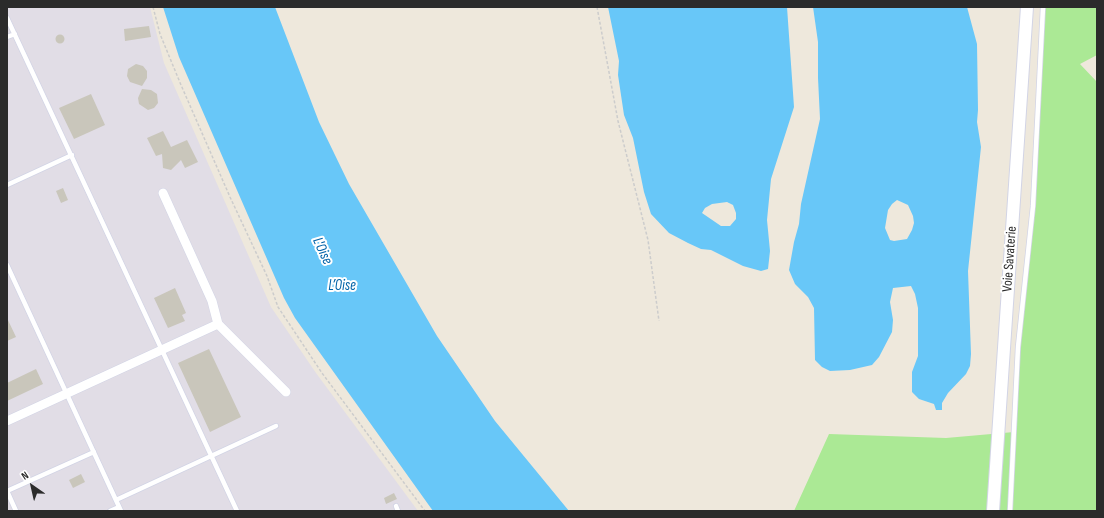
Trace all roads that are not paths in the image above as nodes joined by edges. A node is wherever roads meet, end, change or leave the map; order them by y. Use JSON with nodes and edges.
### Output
{"nodes":[{"id":1,"x":1027,"y":7,"type":"edge"},
{"id":2,"x":1043,"y":7,"type":"edge"},
{"id":3,"x":7,"y":18,"type":"edge"},
{"id":4,"x":15,"y":34,"type":"junction"},
{"id":5,"x":7,"y":37,"type":"edge"},
{"id":6,"x":72,"y":155,"type":"junction"},
{"id":7,"x":7,"y":185,"type":"edge"},
{"id":8,"x":164,"y":193,"type":"dead end"},
{"id":9,"x":7,"y":265,"type":"edge"},
{"id":10,"x":218,"y":324,"type":"junction"},
{"id":11,"x":161,"y":350,"type":"junction"},
{"id":12,"x":286,"y":392,"type":"dead end"},
{"id":13,"x":67,"y":394,"type":"junction"},
{"id":14,"x":7,"y":421,"type":"edge"},
{"id":15,"x":276,"y":426,"type":"dead end"},
{"id":16,"x":94,"y":452,"type":"junction"},
{"id":17,"x":211,"y":456,"type":"junction"},
{"id":18,"x":7,"y":491,"type":"edge"},
{"id":19,"x":116,"y":500,"type":"junction"},
{"id":20,"x":396,"y":506,"type":"dead end"},
{"id":21,"x":120,"y":509,"type":"edge"},
{"id":22,"x":16,"y":511,"type":"edge"},
{"id":23,"x":110,"y":511,"type":"edge"},
{"id":24,"x":237,"y":511,"type":"edge"},
{"id":25,"x":398,"y":511,"type":"edge"},
{"id":26,"x":992,"y":511,"type":"edge"},
{"id":27,"x":1010,"y":511,"type":"edge"}],
"edges":[{"from":1,"to":26,"type":"main road","name":"Voie Savaterie"},
{"from":2,"to":27,"type":"lane"},
{"from":3,"to":4,"type":"lane"},
{"from":4,"to":5,"type":"lane"},
{"from":4,"to":6,"type":"lane"},
{"from":6,"to":7,"type":"lane"},
{"from":6,"to":11,"type":"lane"},
{"from":8,"to":10,"type":"street"},
{"from":9,"to":13,"type":"lane"},
{"from":10,"to":11,"type":"street"},
{"from":10,"to":12,"type":"street"},
{"from":11,"to":13,"type":"street"},
{"from":11,"to":17,"type":"lane"},
{"from":13,"to":14,"type":"street"},
{"from":13,"to":16,"type":"lane"},
{"from":15,"to":17,"type":"lane"},
{"from":16,"to":18,"type":"lane"},
{"from":16,"to":19,"type":"lane"},
{"from":17,"to":19,"type":"lane"},
{"from":17,"to":24,"type":"lane"},
{"from":18,"to":22,"type":"lane"},
{"from":19,"to":21,"type":"lane"},
{"from":20,"to":25,"type":"lane"},
{"from":21,"to":23,"type":"lane"}]}
